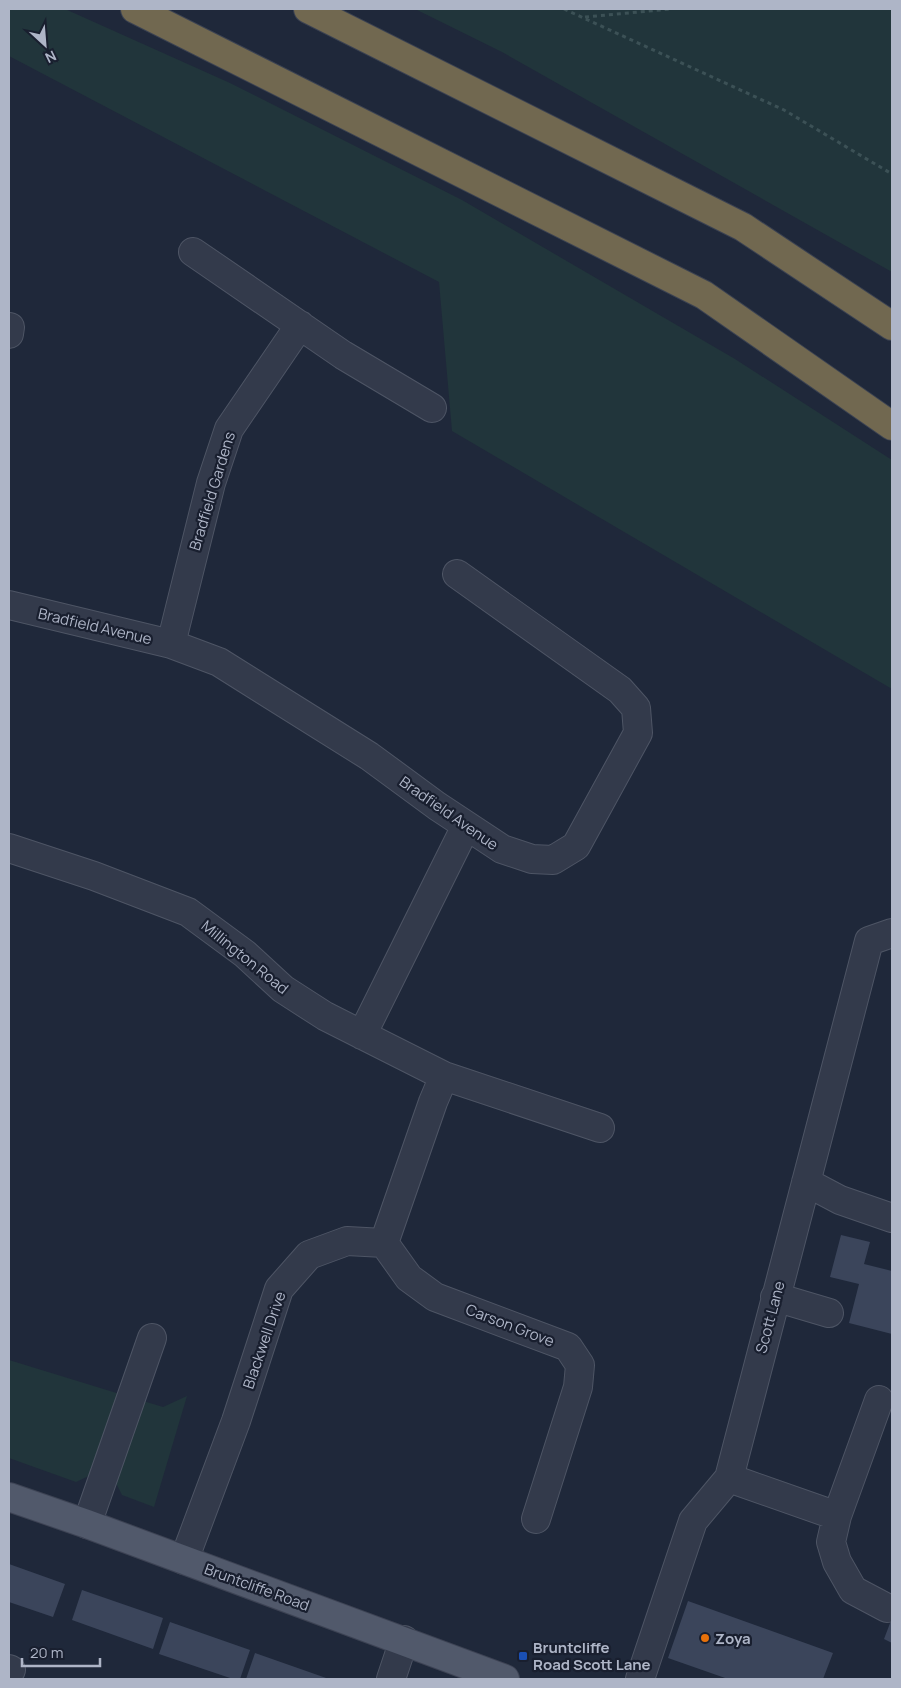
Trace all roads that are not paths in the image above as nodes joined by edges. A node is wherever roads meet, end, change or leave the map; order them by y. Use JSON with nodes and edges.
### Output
{"nodes":[{"id":1,"x":135,"y":9,"type":"edge"},
{"id":2,"x":308,"y":9,"type":"edge"},
{"id":3,"x":193,"y":252,"type":"dead end"},
{"id":4,"x":300,"y":325,"type":"junction"},
{"id":5,"x":892,"y":326,"type":"edge"},
{"id":6,"x":432,"y":408,"type":"dead end"},
{"id":7,"x":892,"y":426,"type":"edge"},
{"id":8,"x":457,"y":574,"type":"dead end"},
{"id":9,"x":9,"y":605,"type":"edge"},
{"id":10,"x":171,"y":644,"type":"junction"},
{"id":11,"x":466,"y":826,"type":"junction"},
{"id":12,"x":9,"y":848,"type":"edge"},
{"id":13,"x":880,"y":937,"type":"edge"},
{"id":14,"x":362,"y":1035,"type":"junction"},
{"id":15,"x":444,"y":1076,"type":"junction"},
{"id":16,"x":600,"y":1128,"type":"dead end"},
{"id":17,"x":806,"y":1182,"type":"junction"},
{"id":18,"x":892,"y":1218,"type":"edge"},
{"id":19,"x":384,"y":1243,"type":"junction"},
{"id":20,"x":775,"y":1297,"type":"junction"},
{"id":21,"x":829,"y":1313,"type":"dead end"},
{"id":22,"x":152,"y":1338,"type":"dead end"},
{"id":23,"x":879,"y":1400,"type":"dead end"},
{"id":24,"x":729,"y":1478,"type":"junction"},
{"id":25,"x":9,"y":1497,"type":"edge"},
{"id":26,"x":838,"y":1516,"type":"junction"},
{"id":27,"x":536,"y":1519,"type":"dead end"},
{"id":28,"x":87,"y":1524,"type":"junction"},
{"id":29,"x":184,"y":1560,"type":"junction"},
{"id":30,"x":887,"y":1608,"type":"dead end"},
{"id":31,"x":404,"y":1640,"type":"junction"},
{"id":32,"x":391,"y":1679,"type":"edge"},
{"id":33,"x":505,"y":1679,"type":"edge"},
{"id":34,"x":640,"y":1679,"type":"edge"}],
"edges":[{"from":1,"to":7,"type":"highway"},
{"from":2,"to":5,"type":"highway"},
{"from":3,"to":4,"type":"street"},
{"from":4,"to":6,"type":"street"},
{"from":4,"to":10,"type":"street","name":"Bradfield Gardens"},
{"from":8,"to":11,"type":"street","name":"Bradfield Avenue"},
{"from":9,"to":10,"type":"street","name":"Bradfield Avenue"},
{"from":10,"to":11,"type":"street","name":"Bradfield Avenue"},
{"from":11,"to":14,"type":"street"},
{"from":12,"to":14,"type":"street","name":"Millington Road"},
{"from":13,"to":17,"type":"street","name":"Scott Lane"},
{"from":14,"to":15,"type":"street","name":"Millington Road"},
{"from":15,"to":16,"type":"street","name":"Millington Road"},
{"from":15,"to":19,"type":"street"},
{"from":17,"to":18,"type":"street"},
{"from":17,"to":20,"type":"street","name":"Scott Lane"},
{"from":19,"to":27,"type":"street","name":"Carson Grove"},
{"from":19,"to":29,"type":"street","name":"Blackwell Drive"},
{"from":20,"to":21,"type":"street"},
{"from":20,"to":24,"type":"street","name":"Scott Lane"},
{"from":22,"to":28,"type":"street"},
{"from":23,"to":26,"type":"street"},
{"from":24,"to":26,"type":"street"},
{"from":24,"to":34,"type":"street","name":"Scott Lane"},
{"from":25,"to":28,"type":"main road","name":"Bruntcliffe Road"},
{"from":26,"to":30,"type":"street"},
{"from":28,"to":29,"type":"main road","name":"Bruntcliffe Road"},
{"from":29,"to":31,"type":"main road","name":"Bruntcliffe Road"},
{"from":31,"to":32,"type":"street"},
{"from":31,"to":33,"type":"main road","name":"Bruntcliffe Road"}]}
